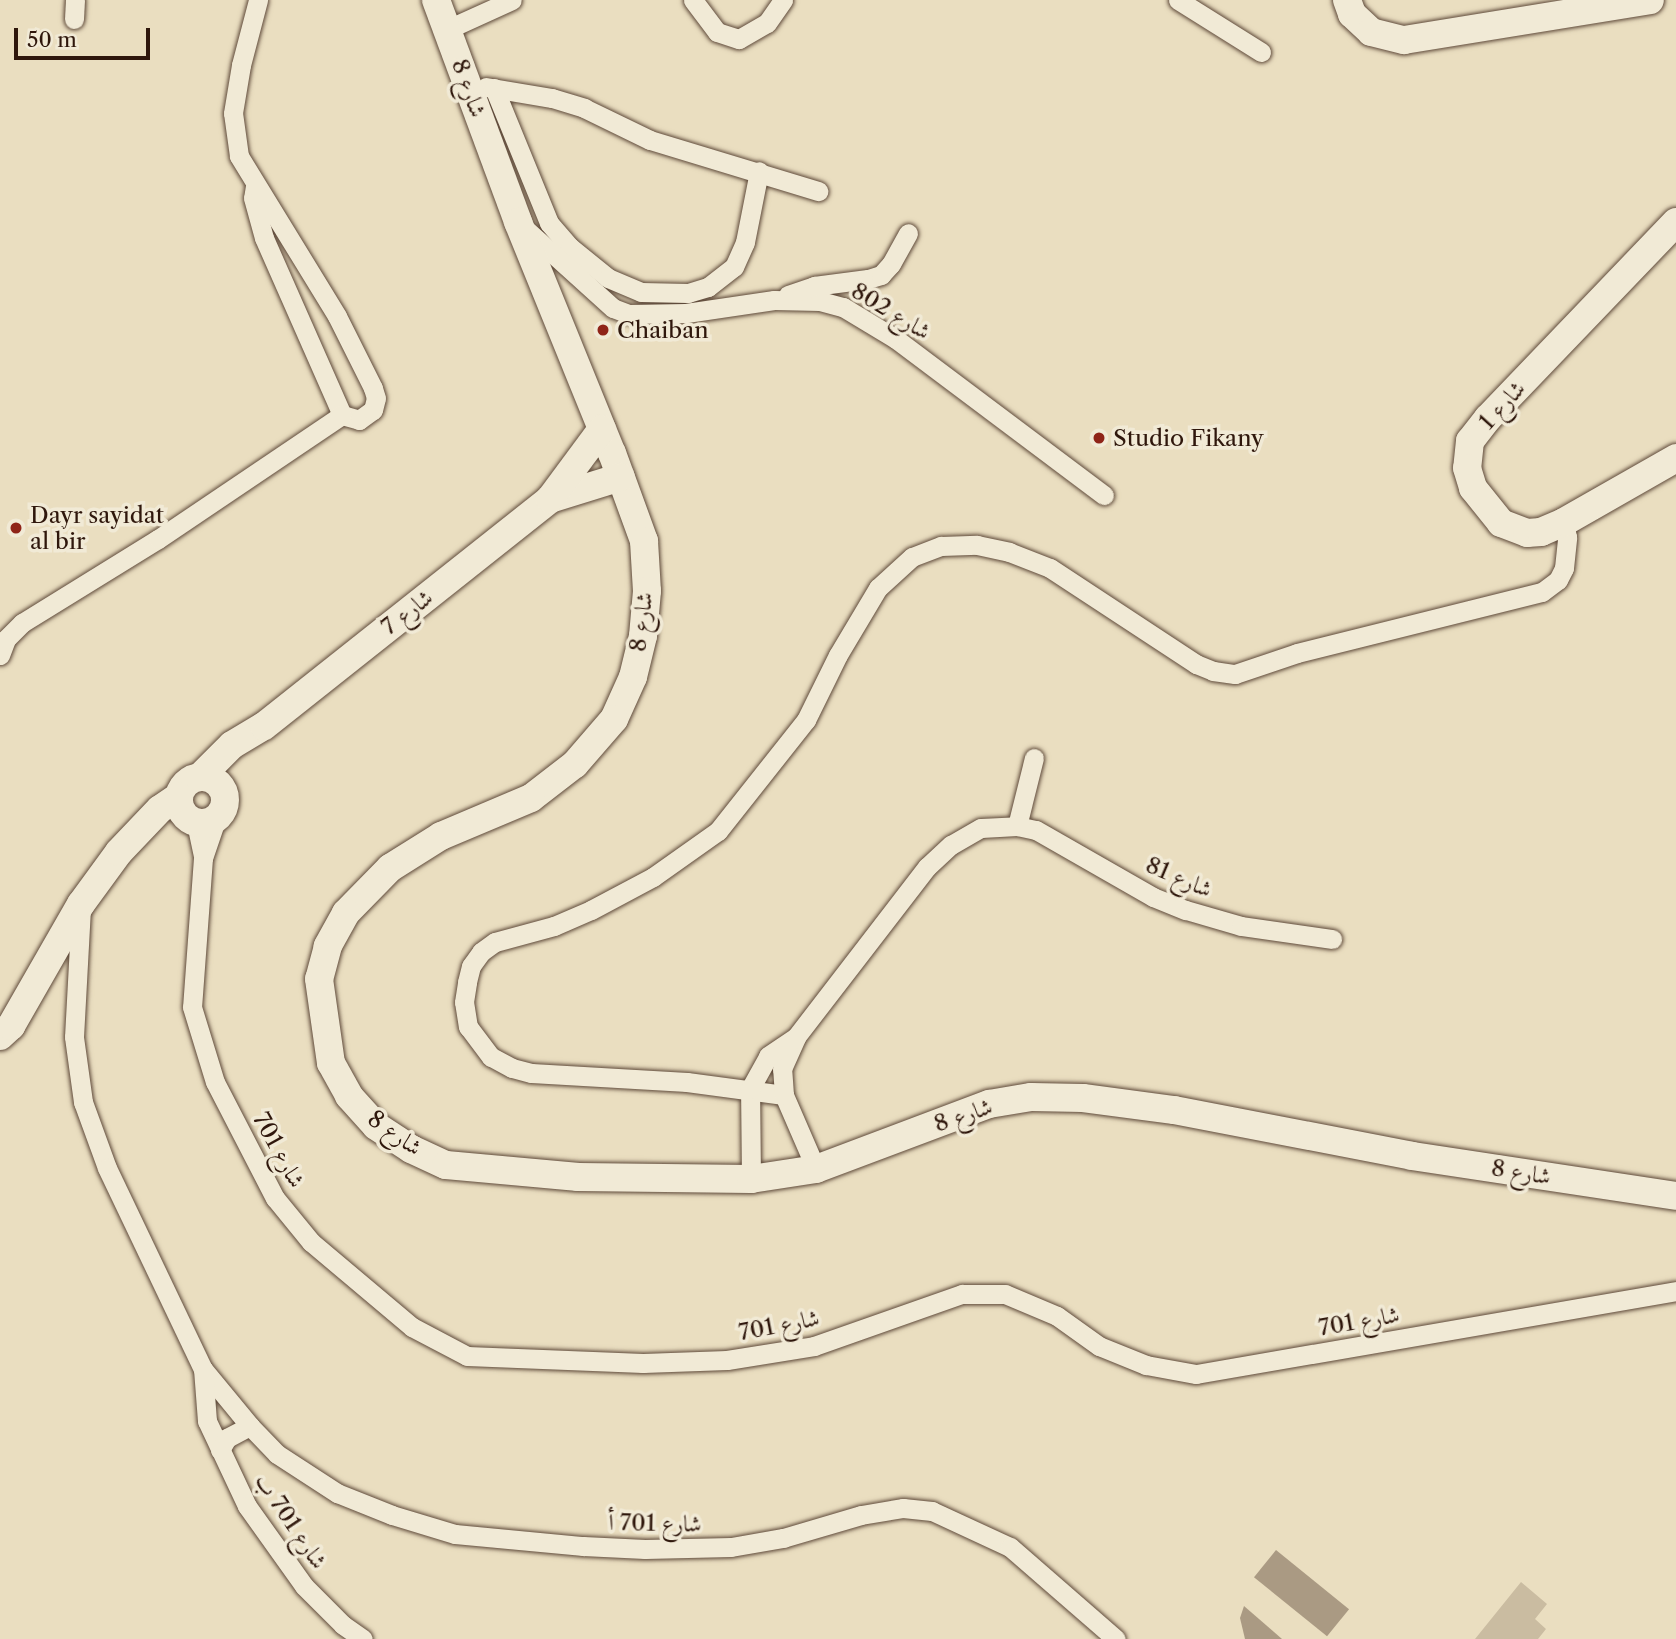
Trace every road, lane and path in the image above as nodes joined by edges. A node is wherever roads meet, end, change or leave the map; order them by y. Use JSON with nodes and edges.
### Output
{"nodes":[{"id":1,"x":258,"y":0,"type":"edge"},
{"id":2,"x":436,"y":0,"type":"edge"},
{"id":3,"x":512,"y":0,"type":"edge"},
{"id":4,"x":693,"y":0,"type":"edge"},
{"id":5,"x":783,"y":0,"type":"edge"},
{"id":6,"x":1178,"y":0,"type":"edge"},
{"id":7,"x":1347,"y":0,"type":"edge"},
{"id":8,"x":1650,"y":0,"type":"edge"},
{"id":9,"x":448,"y":29,"type":"junction"},
{"id":10,"x":1261,"y":52,"type":"dead end"},
{"id":11,"x":481,"y":86,"type":"junction"},
{"id":12,"x":759,"y":171,"type":"junction"},
{"id":13,"x":255,"y":186,"type":"junction"},
{"id":14,"x":818,"y":191,"type":"dead end"},
{"id":15,"x":518,"y":222,"type":"junction"},
{"id":16,"x":1676,"y":222,"type":"edge"},
{"id":17,"x":908,"y":233,"type":"dead end"},
{"id":18,"x":774,"y":300,"type":"junction"},
{"id":19,"x":342,"y":415,"type":"junction"},
{"id":20,"x":602,"y":429,"type":"junction"},
{"id":21,"x":1676,"y":458,"type":"edge"},
{"id":22,"x":621,"y":477,"type":"junction"},
{"id":23,"x":1104,"y":495,"type":"dead end"},
{"id":24,"x":550,"y":499,"type":"junction"},
{"id":25,"x":1564,"y":522,"type":"junction"},
{"id":26,"x":0,"y":655,"type":"edge"},
{"id":27,"x":264,"y":726,"type":"junction"},
{"id":28,"x":1034,"y":758,"type":"dead end"},
{"id":29,"x":200,"y":777,"type":"junction"},
{"id":30,"x":225,"y":792,"type":"junction"},
{"id":31,"x":194,"y":814,"type":"junction"},
{"id":32,"x":1017,"y":826,"type":"junction"},
{"id":33,"x":81,"y":904,"type":"junction"},
{"id":34,"x":1332,"y":939,"type":"dead end"},
{"id":35,"x":0,"y":1036,"type":"edge"},
{"id":36,"x":796,"y":1037,"type":"junction"},
{"id":37,"x":750,"y":1089,"type":"junction"},
{"id":38,"x":785,"y":1095,"type":"junction"},
{"id":39,"x":816,"y":1168,"type":"junction"},
{"id":40,"x":751,"y":1179,"type":"junction"},
{"id":41,"x":1676,"y":1196,"type":"edge"},
{"id":42,"x":1676,"y":1291,"type":"edge"},
{"id":43,"x":203,"y":1369,"type":"junction"},
{"id":44,"x":250,"y":1426,"type":"junction"},
{"id":45,"x":220,"y":1450,"type":"junction"},
{"id":46,"x":363,"y":1639,"type":"edge"},
{"id":47,"x":1116,"y":1639,"type":"edge"}],
"edges":[{"from":1,"to":13,"type":"street"},
{"from":2,"to":9,"type":"street","name":"شارع 8"},
{"from":3,"to":9,"type":"street"},
{"from":4,"to":5,"type":"street"},
{"from":6,"to":10,"type":"street"},
{"from":7,"to":8,"type":"street"},
{"from":9,"to":11,"type":"street","name":"شارع 8"},
{"from":11,"to":12,"type":"street"},
{"from":11,"to":12,"type":"street"},
{"from":11,"to":15,"type":"street","name":"شارع 8"},
{"from":12,"to":14,"type":"street"},
{"from":13,"to":19,"type":"street"},
{"from":13,"to":19,"type":"street"},
{"from":15,"to":18,"type":"street","name":"شارع 802"},
{"from":15,"to":20,"type":"street","name":"شارع 8"},
{"from":16,"to":25,"type":"street","name":"شارع 1"},
{"from":17,"to":18,"type":"street"},
{"from":18,"to":23,"type":"street","name":"شارع 802"},
{"from":19,"to":26,"type":"street"},
{"from":20,"to":22,"type":"street","name":"شارع 8"},
{"from":20,"to":24,"type":"street"},
{"from":21,"to":25,"type":"street","name":"شارع 1"},
{"from":22,"to":24,"type":"street"},
{"from":22,"to":40,"type":"street","name":"شارع 8"},
{"from":24,"to":27,"type":"street","name":"شارع 7"},
{"from":25,"to":37,"type":"street"},
{"from":27,"to":29,"type":"street","name":"شارع 7"},
{"from":27,"to":30,"type":"street","name":"شارع 7"},
{"from":28,"to":32,"type":"street"},
{"from":29,"to":30,"type":"street"},
{"from":29,"to":31,"type":"street","name":"شارع 7"},
{"from":30,"to":31,"type":"street","name":"شارع 7"},
{"from":31,"to":33,"type":"street"},
{"from":31,"to":42,"type":"street","name":"شارع 701"},
{"from":32,"to":34,"type":"street","name":"شارع 81"},
{"from":32,"to":36,"type":"street","name":"شارع 81"},
{"from":33,"to":35,"type":"street"},
{"from":33,"to":43,"type":"street"},
{"from":36,"to":37,"type":"street","name":"شارع 81"},
{"from":36,"to":38,"type":"street","name":"شارع 81"},
{"from":37,"to":38,"type":"street"},
{"from":37,"to":40,"type":"street","name":"شارع 81"},
{"from":38,"to":39,"type":"street","name":"شارع 81"},
{"from":39,"to":40,"type":"street","name":"شارع 8"},
{"from":39,"to":41,"type":"street","name":"شارع 8"},
{"from":43,"to":44,"type":"street","name":"شارع 701 أ"},
{"from":43,"to":45,"type":"street","name":"شارع 701 ب"},
{"from":44,"to":45,"type":"street"},
{"from":44,"to":47,"type":"street","name":"شارع 701 أ"},
{"from":45,"to":46,"type":"street","name":"شارع 701 ب"}]}
